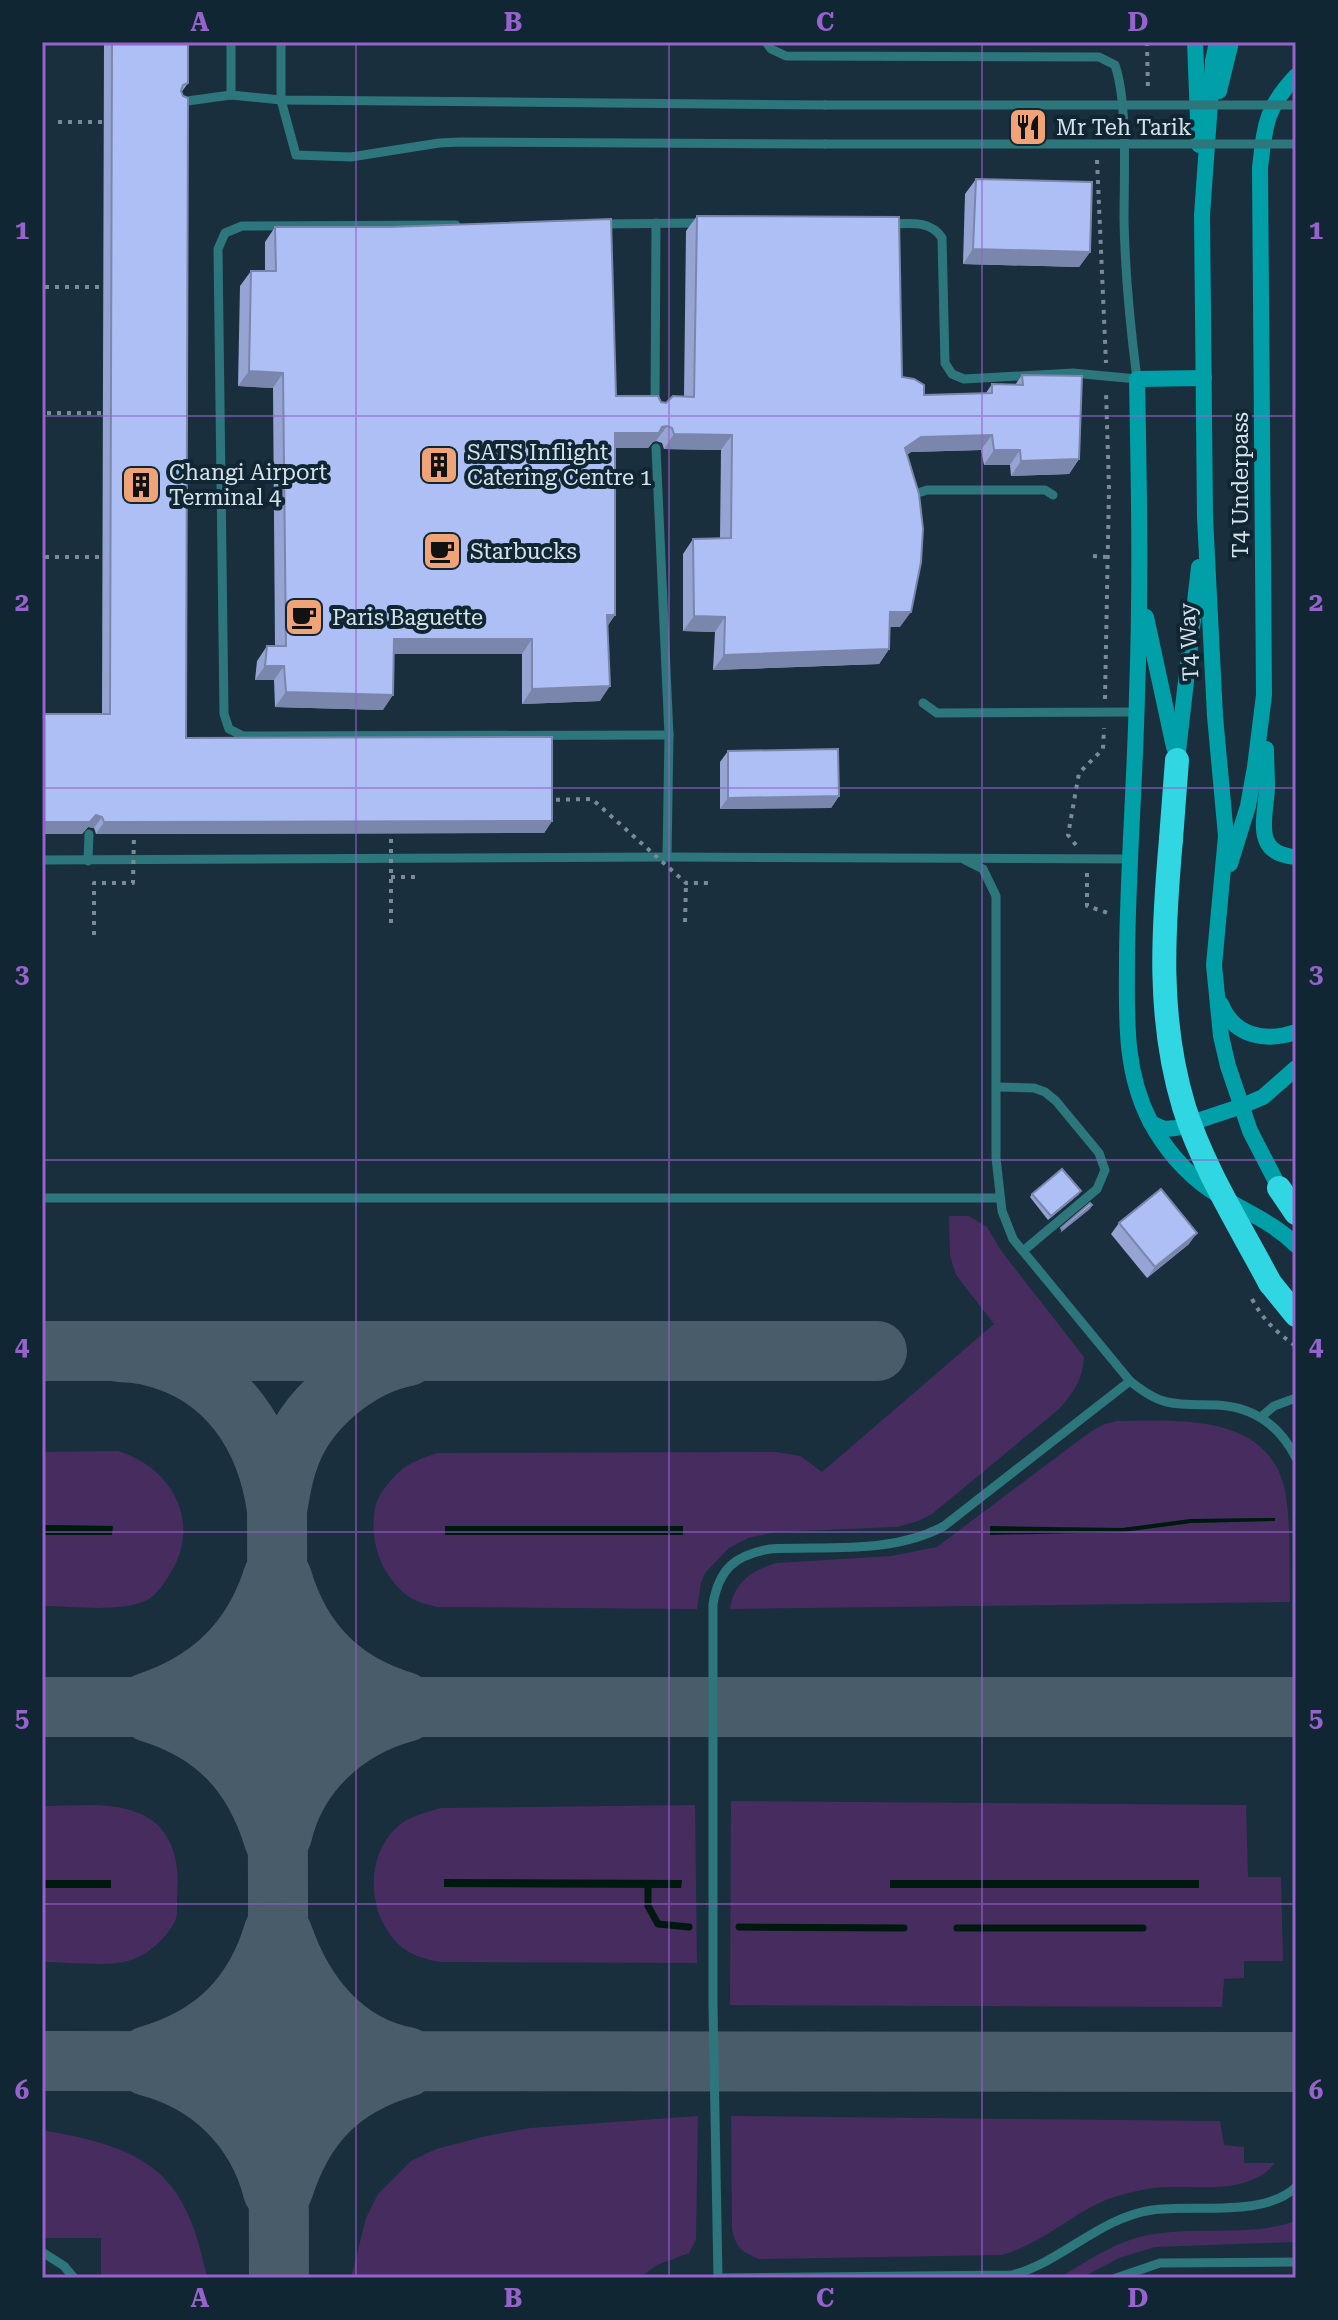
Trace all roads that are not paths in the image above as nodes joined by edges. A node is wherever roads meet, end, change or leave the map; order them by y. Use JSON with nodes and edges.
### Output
{"nodes":[{"id":1,"x":231,"y":42,"type":"edge"},
{"id":2,"x":281,"y":42,"type":"edge"},
{"id":3,"x":766,"y":42,"type":"edge"},
{"id":4,"x":1195,"y":42,"type":"edge"},
{"id":5,"x":1217,"y":42,"type":"edge"},
{"id":6,"x":1231,"y":42,"type":"edge"},
{"id":7,"x":1296,"y":76,"type":"edge"},
{"id":8,"x":231,"y":95,"type":"junction"},
{"id":9,"x":281,"y":100,"type":"junction"},
{"id":10,"x":180,"y":102,"type":"edge"},
{"id":11,"x":1296,"y":105,"type":"edge"},
{"id":12,"x":1209,"y":127,"type":"junction"},
{"id":13,"x":1296,"y":144,"type":"edge"},
{"id":14,"x":1202,"y":215,"type":"junction"},
{"id":15,"x":656,"y":223,"type":"junction"},
{"id":16,"x":717,"y":223,"type":"edge"},
{"id":17,"x":592,"y":224,"type":"edge"},
{"id":18,"x":870,"y":224,"type":"edge"},
{"id":19,"x":465,"y":225,"type":"edge"},
{"id":20,"x":1204,"y":378,"type":"junction"},
{"id":21,"x":1137,"y":379,"type":"junction"},
{"id":22,"x":655,"y":411,"type":"edge"},
{"id":23,"x":656,"y":448,"type":"edge"},
{"id":24,"x":921,"y":492,"type":"edge"},
{"id":25,"x":1053,"y":495,"type":"dead end"},
{"id":26,"x":1205,"y":517,"type":"junction"},
{"id":27,"x":1141,"y":594,"type":"junction"},
{"id":28,"x":1264,"y":695,"type":"junction"},
{"id":29,"x":923,"y":703,"type":"dead end"},
{"id":30,"x":1137,"y":712,"type":"junction"},
{"id":31,"x":669,"y":735,"type":"junction"},
{"id":32,"x":1177,"y":760,"type":"junction"},
{"id":33,"x":89,"y":834,"type":"edge"},
{"id":34,"x":667,"y":857,"type":"junction"},
{"id":35,"x":1296,"y":857,"type":"edge"},
{"id":36,"x":954,"y":858,"type":"junction"},
{"id":37,"x":1129,"y":859,"type":"junction"},
{"id":38,"x":42,"y":860,"type":"edge"},
{"id":39,"x":88,"y":861,"type":"junction"},
{"id":40,"x":1219,"y":898,"type":"junction"},
{"id":41,"x":1216,"y":991,"type":"junction"},
{"id":42,"x":1296,"y":1032,"type":"edge"},
{"id":43,"x":1296,"y":1068,"type":"edge"},
{"id":44,"x":997,"y":1087,"type":"junction"},
{"id":45,"x":1242,"y":1106,"type":"junction"},
{"id":46,"x":1151,"y":1123,"type":"junction"},
{"id":47,"x":1279,"y":1188,"type":"junction"},
{"id":48,"x":42,"y":1198,"type":"edge"},
{"id":49,"x":999,"y":1198,"type":"junction"},
{"id":50,"x":1296,"y":1213,"type":"edge"},
{"id":51,"x":1296,"y":1223,"type":"edge"},
{"id":52,"x":1296,"y":1245,"type":"edge"},
{"id":53,"x":1023,"y":1251,"type":"junction"},
{"id":54,"x":1296,"y":1315,"type":"edge"},
{"id":55,"x":1130,"y":1381,"type":"junction"},
{"id":56,"x":1296,"y":1398,"type":"edge"},
{"id":57,"x":1261,"y":1417,"type":"junction"},
{"id":58,"x":1296,"y":1458,"type":"edge"},
{"id":59,"x":1296,"y":2187,"type":"edge"},
{"id":60,"x":42,"y":2252,"type":"edge"},
{"id":61,"x":1296,"y":2262,"type":"edge"},
{"id":62,"x":74,"y":2278,"type":"edge"},
{"id":63,"x":718,"y":2278,"type":"edge"},
{"id":64,"x":1116,"y":2278,"type":"edge"}],
"edges":[{"from":1,"to":8,"type":"lane"},
{"from":2,"to":9,"type":"lane"},
{"from":3,"to":21,"type":"lane"},
{"from":4,"to":14,"type":"main road"},
{"from":5,"to":12,"type":"main road","name":"T4 Way"},
{"from":6,"to":12,"type":"main road"},
{"from":7,"to":28,"type":"main road","name":"T4 Underpass"},
{"from":8,"to":9,"type":"lane"},
{"from":8,"to":10,"type":"lane"},
{"from":9,"to":11,"type":"lane","bridge":true},
{"from":9,"to":13,"type":"lane","bridge":true},
{"from":12,"to":14,"type":"main road","name":"T4 Way"},
{"from":14,"to":20,"type":"main road","name":"T4 Way"},
{"from":15,"to":16,"type":"lane"},
{"from":15,"to":17,"type":"lane"},
{"from":15,"to":22,"type":"lane"},
{"from":18,"to":21,"type":"lane"},
{"from":19,"to":31,"type":"lane"},
{"from":20,"to":21,"type":"main road"},
{"from":20,"to":26,"type":"main road","name":"T4 Way"},
{"from":21,"to":27,"type":"main road"},
{"from":23,"to":31,"type":"lane"},
{"from":24,"to":25,"type":"lane"},
{"from":26,"to":32,"type":"main road"},
{"from":26,"to":40,"type":"main road","name":"T4 Way"},
{"from":27,"to":30,"type":"main road"},
{"from":27,"to":32,"type":"main road"},
{"from":28,"to":35,"type":"main road"},
{"from":28,"to":40,"type":"main road","name":"T4 Underpass"},
{"from":29,"to":30,"type":"lane"},
{"from":30,"to":37,"type":"main road"},
{"from":31,"to":34,"type":"lane"},
{"from":32,"to":54,"type":"highway","bridge":true},
{"from":33,"to":39,"type":"lane"},
{"from":34,"to":36,"type":"lane"},
{"from":34,"to":39,"type":"lane"},
{"from":36,"to":37,"type":"lane"},
{"from":36,"to":44,"type":"lane"},
{"from":37,"to":46,"type":"main road"},
{"from":38,"to":39,"type":"lane"},
{"from":40,"to":41,"type":"main road","name":"T4 Way"},
{"from":41,"to":42,"type":"main road"},
{"from":41,"to":45,"type":"main road","name":"T4 Way"},
{"from":43,"to":45,"type":"main road"},
{"from":44,"to":49,"type":"lane"},
{"from":44,"to":53,"type":"lane"},
{"from":45,"to":46,"type":"main road"},
{"from":45,"to":47,"type":"main road","name":"T4 Way"},
{"from":46,"to":52,"type":"main road"},
{"from":47,"to":50,"type":"highway"},
{"from":47,"to":51,"type":"main road","name":"T4 Way"},
{"from":48,"to":49,"type":"lane"},
{"from":49,"to":53,"type":"lane"},
{"from":53,"to":55,"type":"lane"},
{"from":55,"to":57,"type":"lane"},
{"from":55,"to":63,"type":"lane"},
{"from":56,"to":57,"type":"lane"},
{"from":57,"to":58,"type":"lane"},
{"from":59,"to":63,"type":"lane"},
{"from":60,"to":62,"type":"lane"},
{"from":61,"to":64,"type":"lane"}]}
